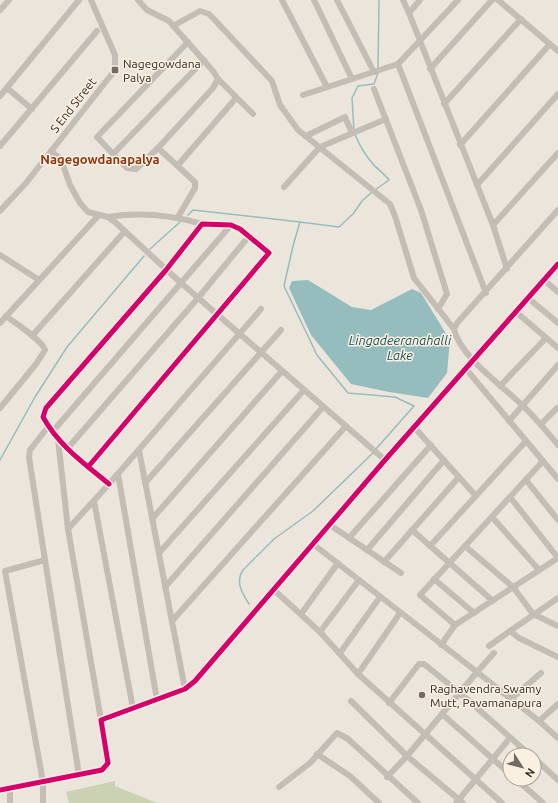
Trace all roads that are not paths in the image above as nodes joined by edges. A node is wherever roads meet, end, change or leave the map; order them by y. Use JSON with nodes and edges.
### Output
{"nodes":[{"id":1,"x":9,"y":0,"type":"edge"},
{"id":2,"x":79,"y":0,"type":"edge"},
{"id":3,"x":92,"y":0,"type":"edge"},
{"id":4,"x":138,"y":0,"type":"edge"},
{"id":5,"x":282,"y":0,"type":"edge"},
{"id":6,"x":314,"y":0,"type":"edge"},
{"id":7,"x":337,"y":0,"type":"edge"},
{"id":8,"x":403,"y":0,"type":"edge"},
{"id":9,"x":420,"y":0,"type":"edge"},
{"id":10,"x":458,"y":0,"type":"edge"},
{"id":11,"x":492,"y":0,"type":"edge"},
{"id":12,"x":498,"y":0,"type":"edge"},
{"id":13,"x":0,"y":10,"type":"edge"},
{"id":14,"x":409,"y":13,"type":"junction"},
{"id":15,"x":521,"y":19,"type":"junction"},
{"id":16,"x":174,"y":26,"type":"junction"},
{"id":17,"x":97,"y":31,"type":"dead end"},
{"id":18,"x":419,"y":41,"type":"junction"},
{"id":19,"x":188,"y":42,"type":"junction"},
{"id":20,"x":550,"y":44,"type":"junction"},
{"id":21,"x":558,"y":51,"type":"edge"},
{"id":22,"x":204,"y":60,"type":"junction"},
{"id":23,"x":398,"y":64,"type":"junction"},
{"id":24,"x":430,"y":69,"type":"junction"},
{"id":25,"x":374,"y":72,"type":"junction"},
{"id":26,"x":218,"y":79,"type":"junction"},
{"id":27,"x":352,"y":79,"type":"junction"},
{"id":28,"x":327,"y":87,"type":"junction"},
{"id":29,"x":7,"y":88,"type":"junction"},
{"id":30,"x":374,"y":89,"type":"dead end"},
{"id":31,"x":558,"y":94,"type":"edge"},
{"id":32,"x":303,"y":95,"type":"dead end"},
{"id":33,"x":0,"y":96,"type":"edge"},
{"id":34,"x":236,"y":98,"type":"junction"},
{"id":35,"x":444,"y":104,"type":"junction"},
{"id":36,"x":32,"y":109,"type":"junction"},
{"id":37,"x":253,"y":114,"type":"dead end"},
{"id":38,"x":386,"y":119,"type":"junction"},
{"id":39,"x":352,"y":133,"type":"junction"},
{"id":40,"x":306,"y":136,"type":"junction"},
{"id":41,"x":460,"y":145,"type":"junction"},
{"id":42,"x":0,"y":146,"type":"edge"},
{"id":43,"x":320,"y":147,"type":"junction"},
{"id":44,"x":158,"y":148,"type":"junction"},
{"id":45,"x":51,"y":151,"type":"junction"},
{"id":46,"x":558,"y":153,"type":"edge"},
{"id":47,"x":113,"y":154,"type":"junction"},
{"id":48,"x":178,"y":165,"type":"junction"},
{"id":49,"x":477,"y":185,"type":"junction"},
{"id":50,"x":284,"y":187,"type":"dead end"},
{"id":51,"x":558,"y":210,"type":"edge"},
{"id":52,"x":0,"y":211,"type":"edge"},
{"id":53,"x":98,"y":216,"type":"junction"},
{"id":54,"x":108,"y":217,"type":"junction"},
{"id":55,"x":178,"y":217,"type":"junction"},
{"id":56,"x":202,"y":224,"type":"junction"},
{"id":57,"x":231,"y":225,"type":"junction"},
{"id":58,"x":493,"y":225,"type":"junction"},
{"id":59,"x":125,"y":231,"type":"junction"},
{"id":60,"x":249,"y":236,"type":"junction"},
{"id":61,"x":0,"y":255,"type":"edge"},
{"id":62,"x":558,"y":265,"type":"edge"},
{"id":63,"x":507,"y":269,"type":"junction"},
{"id":64,"x":166,"y":270,"type":"junction"},
{"id":65,"x":39,"y":280,"type":"junction"},
{"id":66,"x":544,"y":280,"type":"junction"},
{"id":67,"x":181,"y":284,"type":"junction"},
{"id":68,"x":558,"y":292,"type":"edge"},
{"id":69,"x":486,"y":293,"type":"junction"},
{"id":70,"x":198,"y":298,"type":"junction"},
{"id":71,"x":528,"y":298,"type":"junction"},
{"id":72,"x":262,"y":309,"type":"dead end"},
{"id":73,"x":438,"y":309,"type":"junction"},
{"id":74,"x":516,"y":312,"type":"junction"},
{"id":75,"x":217,"y":315,"type":"junction"},
{"id":76,"x":6,"y":316,"type":"junction"},
{"id":77,"x":0,"y":323,"type":"edge"},
{"id":78,"x":558,"y":323,"type":"edge"},
{"id":79,"x":454,"y":329,"type":"junction"},
{"id":80,"x":281,"y":330,"type":"dead end"},
{"id":81,"x":240,"y":334,"type":"junction"},
{"id":82,"x":32,"y":336,"type":"junction"},
{"id":83,"x":546,"y":338,"type":"junction"},
{"id":84,"x":558,"y":348,"type":"edge"},
{"id":85,"x":261,"y":353,"type":"junction"},
{"id":86,"x":473,"y":361,"type":"junction"},
{"id":87,"x":466,"y":369,"type":"junction"},
{"id":88,"x":557,"y":370,"type":"edge"},
{"id":89,"x":282,"y":371,"type":"junction"},
{"id":90,"x":500,"y":386,"type":"junction"},
{"id":91,"x":304,"y":390,"type":"junction"},
{"id":92,"x":523,"y":405,"type":"junction"},
{"id":93,"x":323,"y":407,"type":"junction"},
{"id":94,"x":0,"y":408,"type":"edge"},
{"id":95,"x":556,"y":408,"type":"dead end"},
{"id":96,"x":509,"y":421,"type":"junction"},
{"id":97,"x":541,"y":424,"type":"junction"},
{"id":98,"x":346,"y":426,"type":"junction"},
{"id":99,"x":414,"y":427,"type":"junction"},
{"id":100,"x":51,"y":429,"type":"junction"},
{"id":101,"x":58,"y":439,"type":"junction"},
{"id":102,"x":526,"y":442,"type":"junction"},
{"id":103,"x":431,"y":445,"type":"junction"},
{"id":104,"x":558,"y":445,"type":"edge"},
{"id":105,"x":67,"y":450,"type":"junction"},
{"id":106,"x":139,"y":450,"type":"junction"},
{"id":107,"x":385,"y":460,"type":"junction"},
{"id":108,"x":444,"y":460,"type":"junction"},
{"id":109,"x":543,"y":461,"type":"junction"},
{"id":110,"x":88,"y":467,"type":"junction"},
{"id":111,"x":118,"y":474,"type":"junction"},
{"id":112,"x":459,"y":477,"type":"junction"},
{"id":113,"x":558,"y":479,"type":"edge"},
{"id":114,"x":526,"y":480,"type":"junction"},
{"id":115,"x":145,"y":483,"type":"junction"},
{"id":116,"x":109,"y":484,"type":"junction"},
{"id":117,"x":476,"y":496,"type":"junction"},
{"id":118,"x":510,"y":497,"type":"junction"},
{"id":119,"x":94,"y":501,"type":"junction"},
{"id":120,"x":492,"y":516,"type":"junction"},
{"id":121,"x":152,"y":518,"type":"junction"},
{"id":122,"x":558,"y":520,"type":"edge"},
{"id":123,"x":330,"y":525,"type":"junction"},
{"id":124,"x":68,"y":529,"type":"junction"},
{"id":125,"x":412,"y":530,"type":"junction"},
{"id":126,"x":349,"y":538,"type":"junction"},
{"id":127,"x":313,"y":544,"type":"junction"},
{"id":128,"x":430,"y":546,"type":"junction"},
{"id":129,"x":465,"y":546,"type":"junction"},
{"id":130,"x":367,"y":550,"type":"junction"},
{"id":131,"x":159,"y":553,"type":"junction"},
{"id":132,"x":558,"y":558,"type":"edge"},
{"id":133,"x":45,"y":560,"type":"junction"},
{"id":134,"x":384,"y":562,"type":"junction"},
{"id":135,"x":338,"y":563,"type":"junction"},
{"id":136,"x":449,"y":563,"type":"junction"},
{"id":137,"x":539,"y":570,"type":"junction"},
{"id":138,"x":401,"y":573,"type":"dead end"},
{"id":139,"x":434,"y":579,"type":"junction"},
{"id":140,"x":359,"y":580,"type":"junction"},
{"id":141,"x":165,"y":587,"type":"junction"},
{"id":142,"x":514,"y":587,"type":"junction"},
{"id":143,"x":273,"y":589,"type":"junction"},
{"id":144,"x":380,"y":596,"type":"junction"},
{"id":145,"x":558,"y":598,"type":"edge"},
{"id":146,"x":493,"y":601,"type":"junction"},
{"id":147,"x":400,"y":613,"type":"junction"},
{"id":148,"x":474,"y":613,"type":"junction"},
{"id":149,"x":301,"y":614,"type":"junction"},
{"id":150,"x":533,"y":614,"type":"junction"},
{"id":151,"x":172,"y":621,"type":"junction"},
{"id":152,"x":455,"y":625,"type":"junction"},
{"id":153,"x":558,"y":626,"type":"edge"},
{"id":154,"x":510,"y":631,"type":"junction"},
{"id":155,"x":320,"y":632,"type":"junction"},
{"id":156,"x":441,"y":645,"type":"junction"},
{"id":157,"x":489,"y":646,"type":"dead end"},
{"id":158,"x":340,"y":653,"type":"junction"},
{"id":159,"x":494,"y":653,"type":"dead end"},
{"id":160,"x":558,"y":656,"type":"edge"},
{"id":161,"x":477,"y":672,"type":"junction"},
{"id":162,"x":541,"y":673,"type":"dead end"},
{"id":163,"x":358,"y":674,"type":"junction"},
{"id":164,"x":185,"y":689,"type":"junction"},
{"id":165,"x":460,"y":693,"type":"junction"},
{"id":166,"x":511,"y":699,"type":"junction"},
{"id":167,"x":157,"y":700,"type":"junction"},
{"id":168,"x":351,"y":701,"type":"dead end"},
{"id":169,"x":389,"y":702,"type":"junction"},
{"id":170,"x":558,"y":704,"type":"edge"},
{"id":171,"x":133,"y":708,"type":"junction"},
{"id":172,"x":442,"y":714,"type":"junction"},
{"id":173,"x":101,"y":720,"type":"junction"},
{"id":174,"x":539,"y":720,"type":"junction"},
{"id":175,"x":424,"y":734,"type":"junction"},
{"id":176,"x":510,"y":738,"type":"junction"},
{"id":177,"x":558,"y":738,"type":"edge"},
{"id":178,"x":521,"y":747,"type":"edge"},
{"id":179,"x":317,"y":754,"type":"junction"},
{"id":180,"x":406,"y":756,"type":"junction"},
{"id":181,"x":492,"y":759,"type":"junction"},
{"id":182,"x":542,"y":765,"type":"edge"},
{"id":183,"x":502,"y":767,"type":"edge"},
{"id":184,"x":79,"y":775,"type":"junction"},
{"id":185,"x":387,"y":777,"type":"junction"},
{"id":186,"x":474,"y":780,"type":"junction"},
{"id":187,"x":558,"y":780,"type":"edge"},
{"id":188,"x":43,"y":782,"type":"junction"},
{"id":189,"x":279,"y":787,"type":"dead end"},
{"id":190,"x":525,"y":787,"type":"edge"},
{"id":191,"x":10,"y":788,"type":"junction"},
{"id":192,"x":0,"y":790,"type":"edge"},
{"id":193,"x":459,"y":802,"type":"edge"},
{"id":194,"x":10,"y":803,"type":"edge"},
{"id":195,"x":43,"y":803,"type":"edge"},
{"id":196,"x":379,"y":803,"type":"edge"},
{"id":197,"x":418,"y":803,"type":"edge"},
{"id":198,"x":502,"y":803,"type":"edge"},
{"id":199,"x":543,"y":803,"type":"edge"}],
"edges":[{"from":1,"to":13,"type":"street"},
{"from":2,"to":29,"type":"street"},
{"from":3,"to":45,"type":"street","name":"S End Street"},
{"from":4,"to":16,"type":"street"},
{"from":5,"to":28,"type":"street"},
{"from":6,"to":27,"type":"street"},
{"from":7,"to":25,"type":"street"},
{"from":8,"to":14,"type":"street"},
{"from":9,"to":14,"type":"street"},
{"from":10,"to":18,"type":"street"},
{"from":11,"to":24,"type":"street"},
{"from":12,"to":15,"type":"street"},
{"from":14,"to":18,"type":"street"},
{"from":15,"to":20,"type":"street"},
{"from":15,"to":35,"type":"street"},
{"from":16,"to":19,"type":"street"},
{"from":16,"to":40,"type":"street"},
{"from":17,"to":36,"type":"street"},
{"from":18,"to":23,"type":"street"},
{"from":18,"to":24,"type":"street"},
{"from":19,"to":22,"type":"street"},
{"from":19,"to":47,"type":"street"},
{"from":20,"to":21,"type":"street"},
{"from":20,"to":41,"type":"street"},
{"from":22,"to":26,"type":"street"},
{"from":22,"to":47,"type":"street"},
{"from":23,"to":25,"type":"street"},
{"from":23,"to":69,"type":"street"},
{"from":24,"to":35,"type":"street"},
{"from":25,"to":27,"type":"street"},
{"from":26,"to":34,"type":"street"},
{"from":26,"to":44,"type":"street"},
{"from":27,"to":28,"type":"street"},
{"from":28,"to":32,"type":"street"},
{"from":29,"to":33,"type":"street"},
{"from":29,"to":36,"type":"street"},
{"from":30,"to":38,"type":"street"},
{"from":31,"to":49,"type":"street"},
{"from":34,"to":37,"type":"street"},
{"from":34,"to":48,"type":"street"},
{"from":35,"to":41,"type":"street"},
{"from":36,"to":42,"type":"street"},
{"from":38,"to":39,"type":"street"},
{"from":38,"to":73,"type":"street"},
{"from":39,"to":40,"type":"street"},
{"from":39,"to":43,"type":"street"},
{"from":40,"to":43,"type":"street"},
{"from":41,"to":49,"type":"street"},
{"from":43,"to":50,"type":"street"},
{"from":43,"to":73,"type":"street"},
{"from":44,"to":47,"type":"street"},
{"from":44,"to":48,"type":"street"},
{"from":45,"to":52,"type":"street","name":"S End Street"},
{"from":45,"to":53,"type":"street"},
{"from":46,"to":58,"type":"street"},
{"from":48,"to":55,"type":"street"},
{"from":49,"to":58,"type":"street"},
{"from":51,"to":63,"type":"street"},
{"from":53,"to":54,"type":"street"},
{"from":53,"to":65,"type":"street"},
{"from":54,"to":55,"type":"street"},
{"from":54,"to":59,"type":"street"},
{"from":55,"to":56,"type":"street"},
{"from":56,"to":57,"type":"street"},
{"from":56,"to":64,"type":"street"},
{"from":57,"to":60,"type":"street"},
{"from":57,"to":67,"type":"street"},
{"from":58,"to":63,"type":"street"},
{"from":59,"to":64,"type":"street"},
{"from":59,"to":82,"type":"street"},
{"from":60,"to":70,"type":"street"},
{"from":60,"to":75,"type":"street"},
{"from":61,"to":65,"type":"street"},
{"from":62,"to":66,"type":"street"},
{"from":63,"to":69,"type":"street"},
{"from":64,"to":67,"type":"street"},
{"from":64,"to":100,"type":"street"},
{"from":65,"to":76,"type":"street"},
{"from":66,"to":68,"type":"street"},
{"from":66,"to":71,"type":"street"},
{"from":67,"to":70,"type":"street"},
{"from":67,"to":100,"type":"street"},
{"from":69,"to":79,"type":"street"},
{"from":70,"to":75,"type":"street"},
{"from":70,"to":105,"type":"street"},
{"from":71,"to":74,"type":"street"},
{"from":71,"to":78,"type":"street"},
{"from":72,"to":81,"type":"street"},
{"from":73,"to":79,"type":"street"},
{"from":74,"to":83,"type":"street"},
{"from":74,"to":86,"type":"street"},
{"from":75,"to":81,"type":"street"},
{"from":75,"to":110,"type":"street"},
{"from":76,"to":77,"type":"street"},
{"from":76,"to":82,"type":"street"},
{"from":79,"to":86,"type":"street"},
{"from":80,"to":85,"type":"street"},
{"from":81,"to":85,"type":"street"},
{"from":81,"to":106,"type":"street"},
{"from":82,"to":94,"type":"street"},
{"from":83,"to":84,"type":"street"},
{"from":83,"to":90,"type":"street"},
{"from":85,"to":89,"type":"street"},
{"from":85,"to":115,"type":"street"},
{"from":86,"to":87,"type":"street"},
{"from":86,"to":90,"type":"street"},
{"from":87,"to":96,"type":"street"},
{"from":87,"to":99,"type":"street"},
{"from":88,"to":92,"type":"street"},
{"from":89,"to":91,"type":"street"},
{"from":89,"to":121,"type":"street"},
{"from":90,"to":92,"type":"street"},
{"from":91,"to":93,"type":"street"},
{"from":91,"to":131,"type":"street"},
{"from":92,"to":96,"type":"street"},
{"from":92,"to":97,"type":"street"},
{"from":93,"to":98,"type":"street"},
{"from":93,"to":141,"type":"street"},
{"from":95,"to":97,"type":"street"},
{"from":96,"to":102,"type":"street"},
{"from":97,"to":104,"type":"street"},
{"from":98,"to":107,"type":"street"},
{"from":98,"to":151,"type":"street"},
{"from":99,"to":103,"type":"street"},
{"from":99,"to":107,"type":"street"},
{"from":100,"to":101,"type":"street"},
{"from":100,"to":133,"type":"street"},
{"from":101,"to":105,"type":"street"},
{"from":101,"to":124,"type":"street"},
{"from":102,"to":109,"type":"street"},
{"from":102,"to":117,"type":"street"},
{"from":103,"to":108,"type":"street"},
{"from":103,"to":126,"type":"street"},
{"from":105,"to":110,"type":"street"},
{"from":106,"to":111,"type":"street"},
{"from":106,"to":115,"type":"street"},
{"from":107,"to":123,"type":"street"},
{"from":108,"to":112,"type":"street"},
{"from":108,"to":130,"type":"street"},
{"from":109,"to":113,"type":"street"},
{"from":109,"to":114,"type":"street"},
{"from":110,"to":116,"type":"street"},
{"from":111,"to":116,"type":"street"},
{"from":111,"to":167,"type":"street"},
{"from":112,"to":117,"type":"street"},
{"from":112,"to":125,"type":"street"},
{"from":114,"to":118,"type":"street"},
{"from":114,"to":122,"type":"street"},
{"from":115,"to":121,"type":"street"},
{"from":116,"to":119,"type":"street"},
{"from":117,"to":128,"type":"street"},
{"from":118,"to":120,"type":"street"},
{"from":118,"to":132,"type":"street"},
{"from":119,"to":124,"type":"street"},
{"from":119,"to":171,"type":"street"},
{"from":120,"to":129,"type":"street"},
{"from":120,"to":137,"type":"street"},
{"from":121,"to":131,"type":"street"},
{"from":123,"to":126,"type":"street"},
{"from":123,"to":127,"type":"street"},
{"from":124,"to":173,"type":"street"},
{"from":125,"to":128,"type":"street"},
{"from":125,"to":134,"type":"street"},
{"from":126,"to":130,"type":"street"},
{"from":127,"to":135,"type":"street"},
{"from":127,"to":143,"type":"street"},
{"from":128,"to":136,"type":"street"},
{"from":129,"to":136,"type":"street"},
{"from":129,"to":142,"type":"street"},
{"from":130,"to":134,"type":"street"},
{"from":131,"to":141,"type":"street"},
{"from":132,"to":137,"type":"street"},
{"from":133,"to":184,"type":"street"},
{"from":133,"to":188,"type":"street"},
{"from":134,"to":138,"type":"street"},
{"from":135,"to":140,"type":"street"},
{"from":135,"to":149,"type":"street"},
{"from":136,"to":139,"type":"street"},
{"from":136,"to":146,"type":"street"},
{"from":137,"to":142,"type":"street"},
{"from":139,"to":148,"type":"street"},
{"from":139,"to":152,"type":"street"},
{"from":140,"to":144,"type":"street"},
{"from":140,"to":155,"type":"street"},
{"from":141,"to":151,"type":"street"},
{"from":142,"to":146,"type":"street"},
{"from":142,"to":150,"type":"street"},
{"from":143,"to":149,"type":"street"},
{"from":143,"to":164,"type":"street"},
{"from":144,"to":147,"type":"street"},
{"from":144,"to":158,"type":"street"},
{"from":145,"to":150,"type":"street"},
{"from":146,"to":148,"type":"street"},
{"from":147,"to":156,"type":"street"},
{"from":147,"to":163,"type":"street"},
{"from":148,"to":152,"type":"street"},
{"from":149,"to":155,"type":"street"},
{"from":150,"to":153,"type":"street"},
{"from":150,"to":154,"type":"street"},
{"from":151,"to":164,"type":"street"},
{"from":152,"to":156,"type":"street"},
{"from":154,"to":157,"type":"street"},
{"from":154,"to":160,"type":"street"},
{"from":155,"to":158,"type":"street"},
{"from":156,"to":161,"type":"street"},
{"from":158,"to":163,"type":"street"},
{"from":159,"to":161,"type":"street"},
{"from":161,"to":165,"type":"street"},
{"from":161,"to":166,"type":"street"},
{"from":162,"to":166,"type":"street"},
{"from":163,"to":169,"type":"street"},
{"from":164,"to":167,"type":"street"},
{"from":165,"to":169,"type":"street"},
{"from":165,"to":172,"type":"street"},
{"from":165,"to":176,"type":"street"},
{"from":166,"to":174,"type":"street"},
{"from":167,"to":171,"type":"street"},
{"from":168,"to":180,"type":"street"},
{"from":169,"to":175,"type":"street"},
{"from":170,"to":174,"type":"street"},
{"from":171,"to":173,"type":"street"},
{"from":172,"to":175,"type":"street"},
{"from":172,"to":181,"type":"street"},
{"from":173,"to":184,"type":"street"},
{"from":174,"to":177,"type":"street"},
{"from":175,"to":180,"type":"street"},
{"from":175,"to":186,"type":"street"},
{"from":176,"to":178,"type":"street"},
{"from":176,"to":181,"type":"street"},
{"from":179,"to":185,"type":"street"},
{"from":179,"to":189,"type":"street"},
{"from":179,"to":196,"type":"street"},
{"from":180,"to":185,"type":"street"},
{"from":180,"to":193,"type":"street"},
{"from":181,"to":183,"type":"street"},
{"from":181,"to":186,"type":"street"},
{"from":182,"to":187,"type":"street"},
{"from":184,"to":188,"type":"street"},
{"from":185,"to":197,"type":"street"},
{"from":186,"to":193,"type":"street"},
{"from":186,"to":198,"type":"street"},
{"from":188,"to":191,"type":"street"},
{"from":188,"to":195,"type":"street"},
{"from":190,"to":199,"type":"street"},
{"from":191,"to":192,"type":"street"},
{"from":191,"to":194,"type":"street"}]}
